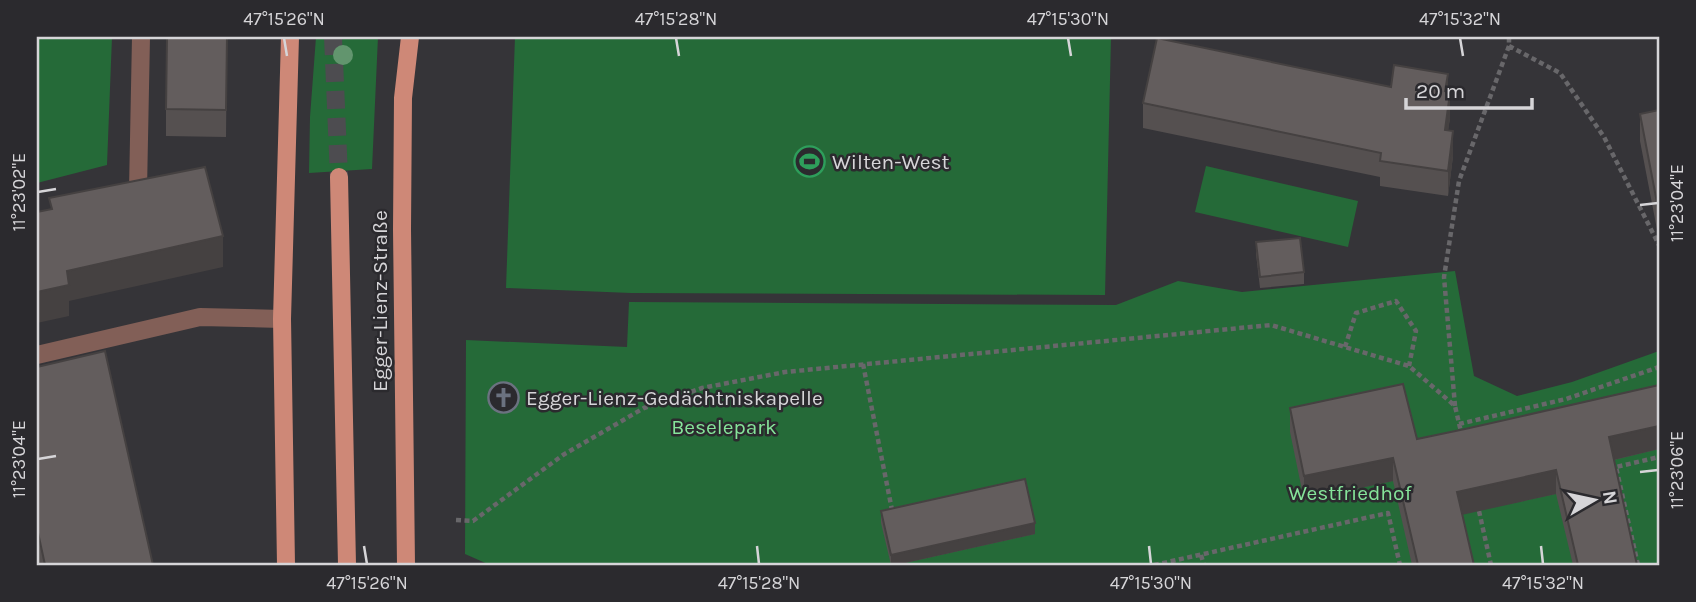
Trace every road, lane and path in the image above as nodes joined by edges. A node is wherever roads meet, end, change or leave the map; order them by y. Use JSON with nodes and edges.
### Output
{"nodes":[{"id":1,"x":141,"y":37,"type":"edge"},
{"id":2,"x":290,"y":37,"type":"edge"},
{"id":3,"x":410,"y":37,"type":"edge"},
{"id":4,"x":1509,"y":37,"type":"edge"},
{"id":5,"x":1509,"y":46,"type":"junction"},
{"id":6,"x":339,"y":177,"type":"tunnel mouth"},
{"id":7,"x":113,"y":196,"type":"edge"},
{"id":8,"x":1659,"y":245,"type":"edge"},
{"id":9,"x":282,"y":319,"type":"junction"},
{"id":10,"x":1345,"y":346,"type":"junction"},
{"id":11,"x":37,"y":355,"type":"edge"},
{"id":12,"x":863,"y":364,"type":"junction"},
{"id":13,"x":1409,"y":366,"type":"junction"},
{"id":14,"x":1659,"y":368,"type":"edge"},
{"id":15,"x":1455,"y":407,"type":"junction"},
{"id":16,"x":1459,"y":424,"type":"junction"},
{"id":17,"x":1463,"y":443,"type":"edge"},
{"id":18,"x":1659,"y":457,"type":"edge"},
{"id":19,"x":892,"y":510,"type":"edge"},
{"id":20,"x":1479,"y":511,"type":"dead end"},
{"id":21,"x":456,"y":520,"type":"dead end"},
{"id":22,"x":1201,"y":555,"type":"junction"},
{"id":23,"x":286,"y":565,"type":"edge"},
{"id":24,"x":347,"y":565,"type":"edge"},
{"id":25,"x":406,"y":565,"type":"edge"},
{"id":26,"x":1154,"y":565,"type":"edge"},
{"id":27,"x":1203,"y":565,"type":"edge"},
{"id":28,"x":1400,"y":565,"type":"edge"},
{"id":29,"x":1491,"y":565,"type":"edge"},
{"id":30,"x":1638,"y":565,"type":"edge"}],
"edges":[{"from":1,"to":7,"type":"street"},
{"from":2,"to":9,"type":"main road"},
{"from":3,"to":25,"type":"main road","name":"Egger-Lienz-Straße"},
{"from":4,"to":5,"type":"path"},
{"from":5,"to":8,"type":"path"},
{"from":5,"to":15,"type":"path"},
{"from":6,"to":24,"type":"main road","name":"Egger-Lienz-Straße"},
{"from":9,"to":11,"type":"street"},
{"from":9,"to":23,"type":"main road"},
{"from":10,"to":12,"type":"path"},
{"from":10,"to":13,"type":"path"},
{"from":10,"to":13,"type":"path"},
{"from":12,"to":19,"type":"path"},
{"from":12,"to":21,"type":"path"},
{"from":13,"to":15,"type":"path"},
{"from":14,"to":16,"type":"path"},
{"from":15,"to":16,"type":"path"},
{"from":16,"to":17,"type":"path"},
{"from":18,"to":30,"type":"path"},
{"from":20,"to":29,"type":"path"},
{"from":22,"to":26,"type":"path"},
{"from":22,"to":27,"type":"path"},
{"from":22,"to":28,"type":"path"}]}
